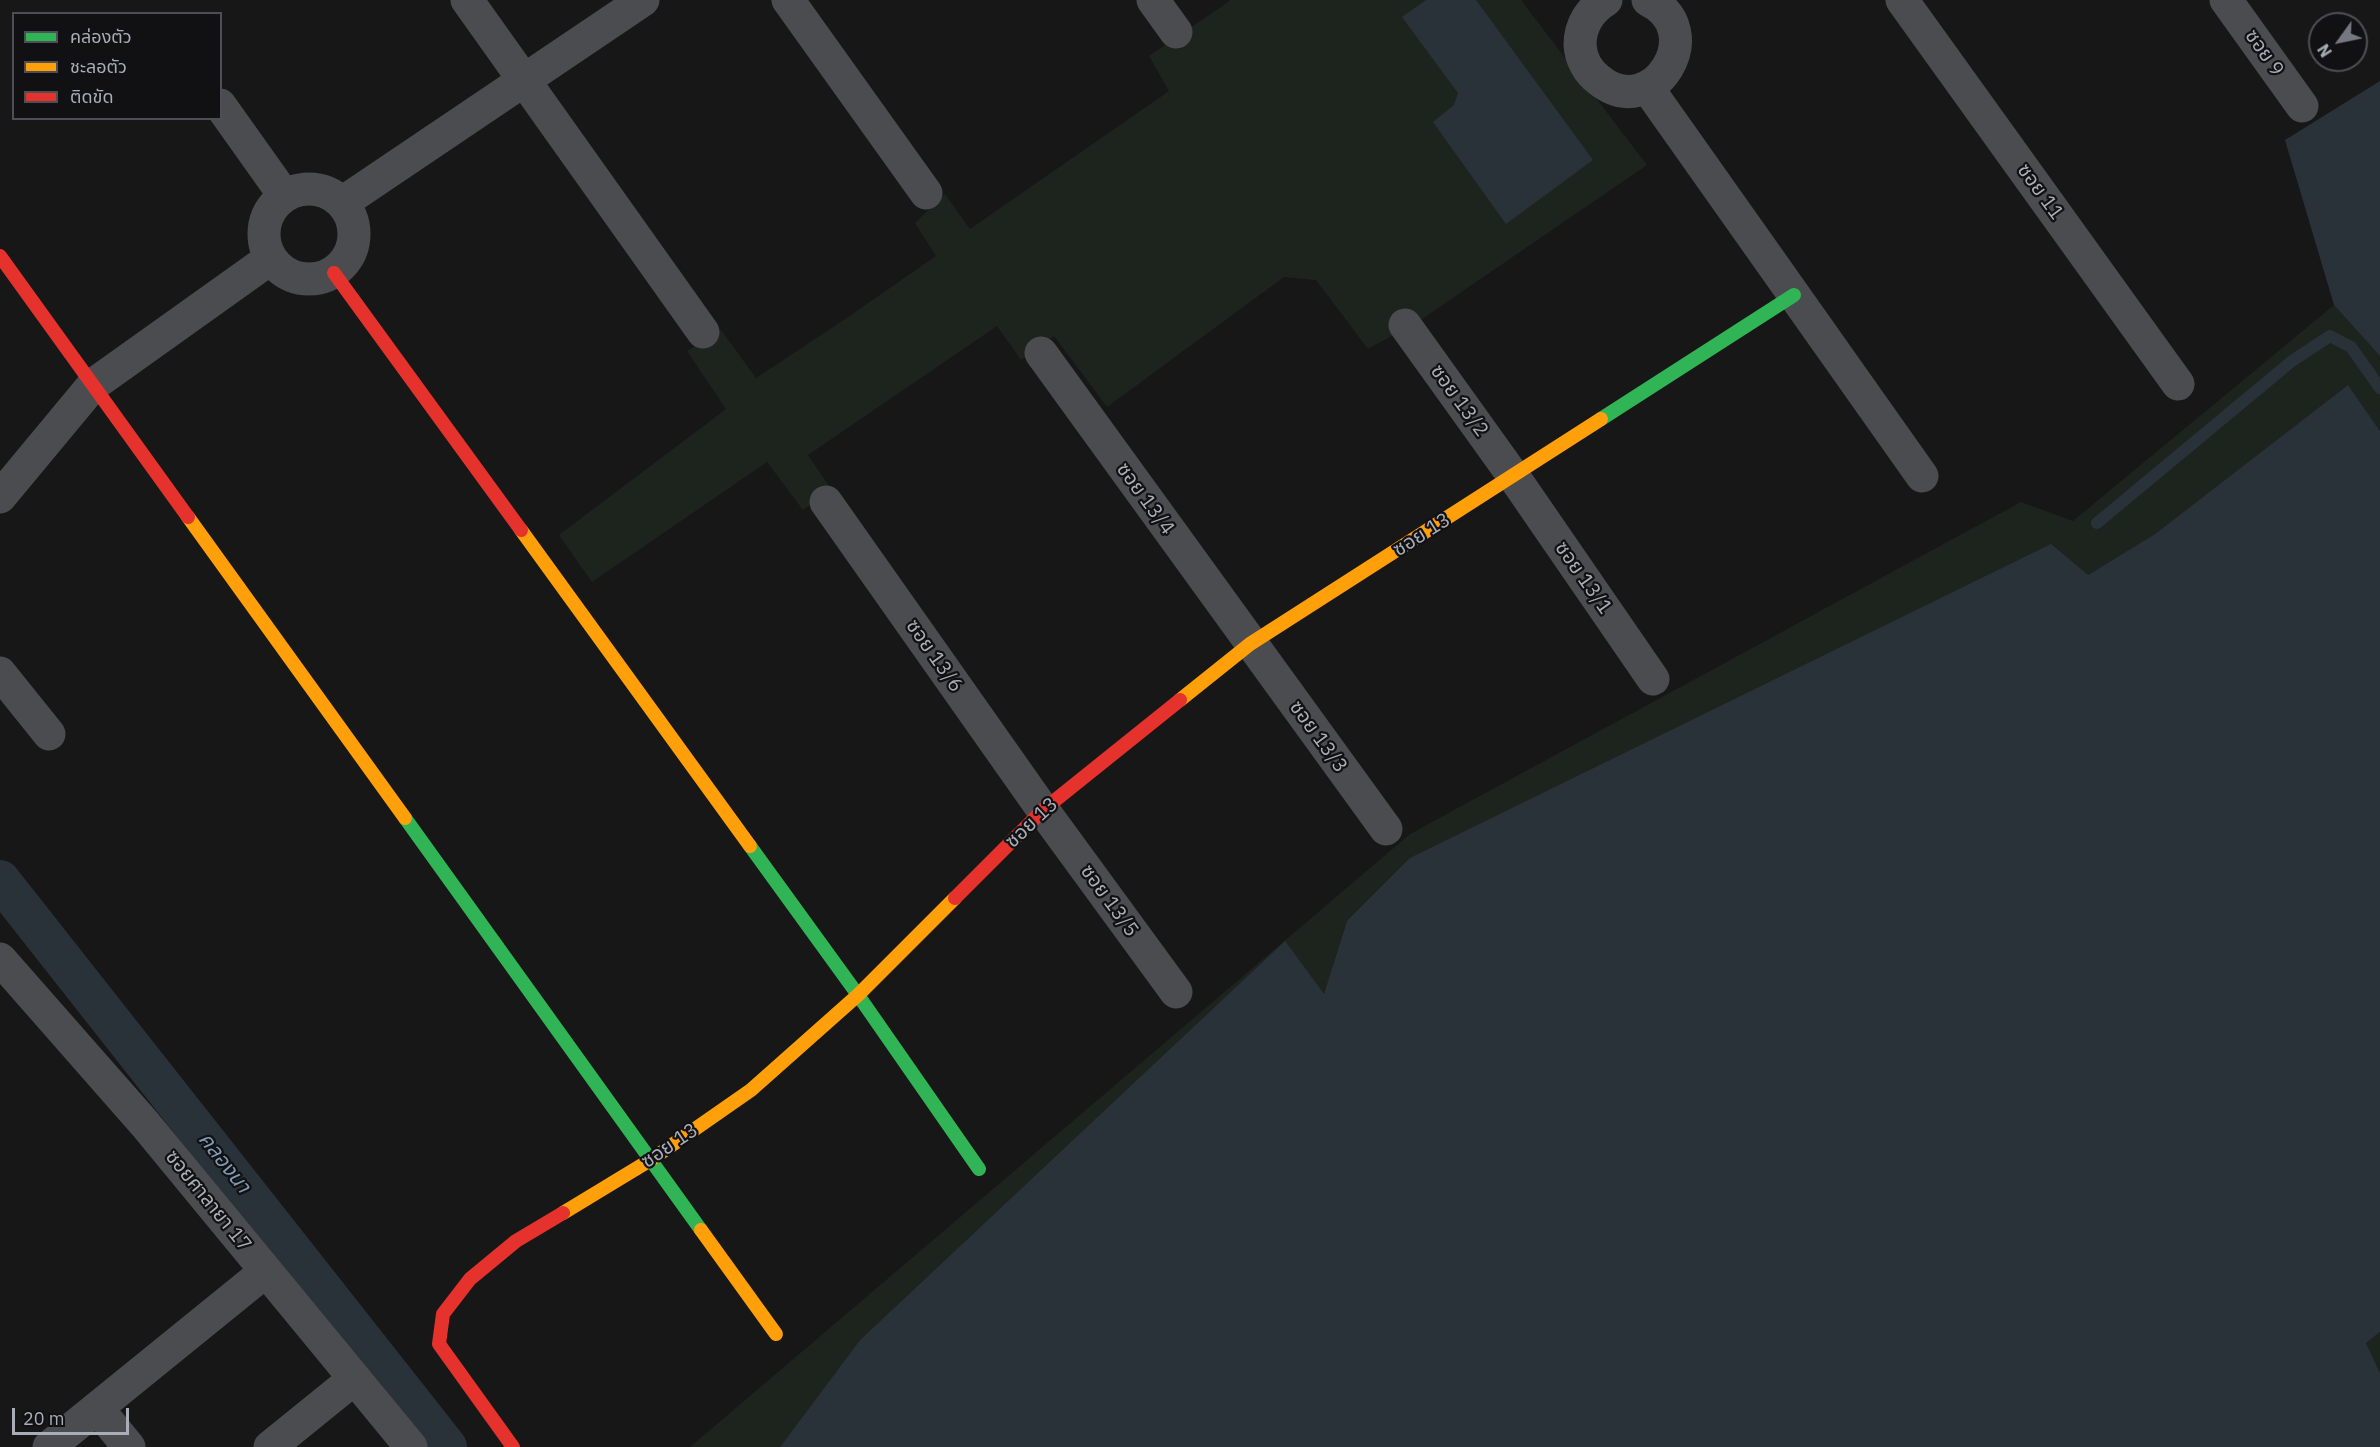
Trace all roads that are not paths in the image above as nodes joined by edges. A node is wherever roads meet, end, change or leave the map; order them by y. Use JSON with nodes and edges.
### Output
{"nodes":[{"id":1,"x":467,"y":0,"type":"edge"},
{"id":2,"x":643,"y":0,"type":"edge"},
{"id":3,"x":788,"y":0,"type":"edge"},
{"id":4,"x":1153,"y":0,"type":"edge"},
{"id":5,"x":1902,"y":0,"type":"edge"},
{"id":6,"x":2226,"y":0,"type":"edge"},
{"id":7,"x":1663,"y":3,"type":"edge"},
{"id":8,"x":1586,"y":7,"type":"edge"},
{"id":9,"x":1176,"y":32,"type":"dead end"},
{"id":10,"x":524,"y":80,"type":"junction"},
{"id":11,"x":1647,"y":87,"type":"junction"},
{"id":12,"x":2302,"y":106,"type":"dead end"},
{"id":13,"x":222,"y":108,"type":"edge"},
{"id":14,"x":926,"y":193,"type":"dead end"},
{"id":15,"x":284,"y":195,"type":"junction"},
{"id":16,"x":342,"y":203,"type":"junction"},
{"id":17,"x":0,"y":256,"type":"edge"},
{"id":18,"x":270,"y":258,"type":"junction"},
{"id":19,"x":334,"y":273,"type":"junction"},
{"id":20,"x":1794,"y":295,"type":"junction"},
{"id":21,"x":1405,"y":325,"type":"dead end"},
{"id":22,"x":703,"y":332,"type":"dead end"},
{"id":23,"x":1041,"y":353,"type":"dead end"},
{"id":24,"x":2178,"y":384,"type":"dead end"},
{"id":25,"x":93,"y":385,"type":"junction"},
{"id":26,"x":1922,"y":476,"type":"dead end"},
{"id":27,"x":1514,"y":477,"type":"junction"},
{"id":28,"x":0,"y":497,"type":"edge"},
{"id":29,"x":826,"y":502,"type":"dead end"},
{"id":30,"x":1250,"y":644,"type":"junction"},
{"id":31,"x":0,"y":674,"type":"edge"},
{"id":32,"x":1653,"y":679,"type":"dead end"},
{"id":33,"x":49,"y":734,"type":"dead end"},
{"id":34,"x":1043,"y":810,"type":"junction"},
{"id":35,"x":1386,"y":829,"type":"dead end"},
{"id":36,"x":0,"y":959,"type":"edge"},
{"id":37,"x":1176,"y":992,"type":"dead end"},
{"id":38,"x":858,"y":995,"type":"junction"},
{"id":39,"x":652,"y":1159,"type":"junction"},
{"id":40,"x":980,"y":1169,"type":"dead end"},
{"id":41,"x":266,"y":1271,"type":"junction"},
{"id":42,"x":776,"y":1334,"type":"dead end"},
{"id":43,"x":354,"y":1379,"type":"junction"},
{"id":44,"x":97,"y":1408,"type":"junction"},
{"id":45,"x":49,"y":1447,"type":"edge"},
{"id":46,"x":129,"y":1447,"type":"edge"},
{"id":47,"x":270,"y":1447,"type":"edge"},
{"id":48,"x":411,"y":1447,"type":"edge"},
{"id":49,"x":513,"y":1447,"type":"edge"}],
"edges":[{"from":1,"to":10,"type":"street"},
{"from":2,"to":10,"type":"street"},
{"from":3,"to":14,"type":"street"},
{"from":4,"to":9,"type":"street"},
{"from":5,"to":24,"type":"street","name":"ซอย 11"},
{"from":6,"to":12,"type":"street","name":"ซอย 9"},
{"from":7,"to":11,"type":"street"},
{"from":8,"to":11,"type":"street"},
{"from":10,"to":16,"type":"street"},
{"from":10,"to":22,"type":"street"},
{"from":11,"to":20,"type":"street"},
{"from":13,"to":15,"type":"street"},
{"from":15,"to":16,"type":"street"},
{"from":15,"to":18,"type":"street"},
{"from":16,"to":19,"type":"street"},
{"from":17,"to":25,"type":"street"},
{"from":18,"to":19,"type":"street"},
{"from":18,"to":25,"type":"street"},
{"from":19,"to":38,"type":"street"},
{"from":20,"to":26,"type":"street"},
{"from":20,"to":27,"type":"street","name":"ซอย 13"},
{"from":21,"to":27,"type":"street","name":"ซอย 13/2"},
{"from":23,"to":30,"type":"street","name":"ซอย 13/4"},
{"from":25,"to":28,"type":"street"},
{"from":25,"to":39,"type":"street"},
{"from":27,"to":30,"type":"street","name":"ซอย 13"},
{"from":27,"to":32,"type":"street","name":"ซอย 13/1"},
{"from":29,"to":34,"type":"street","name":"ซอย 13/6"},
{"from":30,"to":34,"type":"street","name":"ซอย 13"},
{"from":30,"to":35,"type":"street","name":"ซอย 13/3"},
{"from":31,"to":33,"type":"street"},
{"from":34,"to":37,"type":"street","name":"ซอย 13/5"},
{"from":34,"to":38,"type":"street","name":"ซอย 13"},
{"from":36,"to":41,"type":"street","name":"ซอยศาลายา 17"},
{"from":38,"to":39,"type":"street","name":"ซอย 13"},
{"from":38,"to":40,"type":"street"},
{"from":39,"to":42,"type":"street"},
{"from":39,"to":49,"type":"street","name":"ซอย 13"},
{"from":41,"to":43,"type":"street","name":"ซอยศาลายา 17"},
{"from":41,"to":44,"type":"street"},
{"from":43,"to":47,"type":"street"},
{"from":43,"to":48,"type":"street","name":"ซอยศาลายา 17"},
{"from":44,"to":45,"type":"street"},
{"from":44,"to":46,"type":"street"}]}
